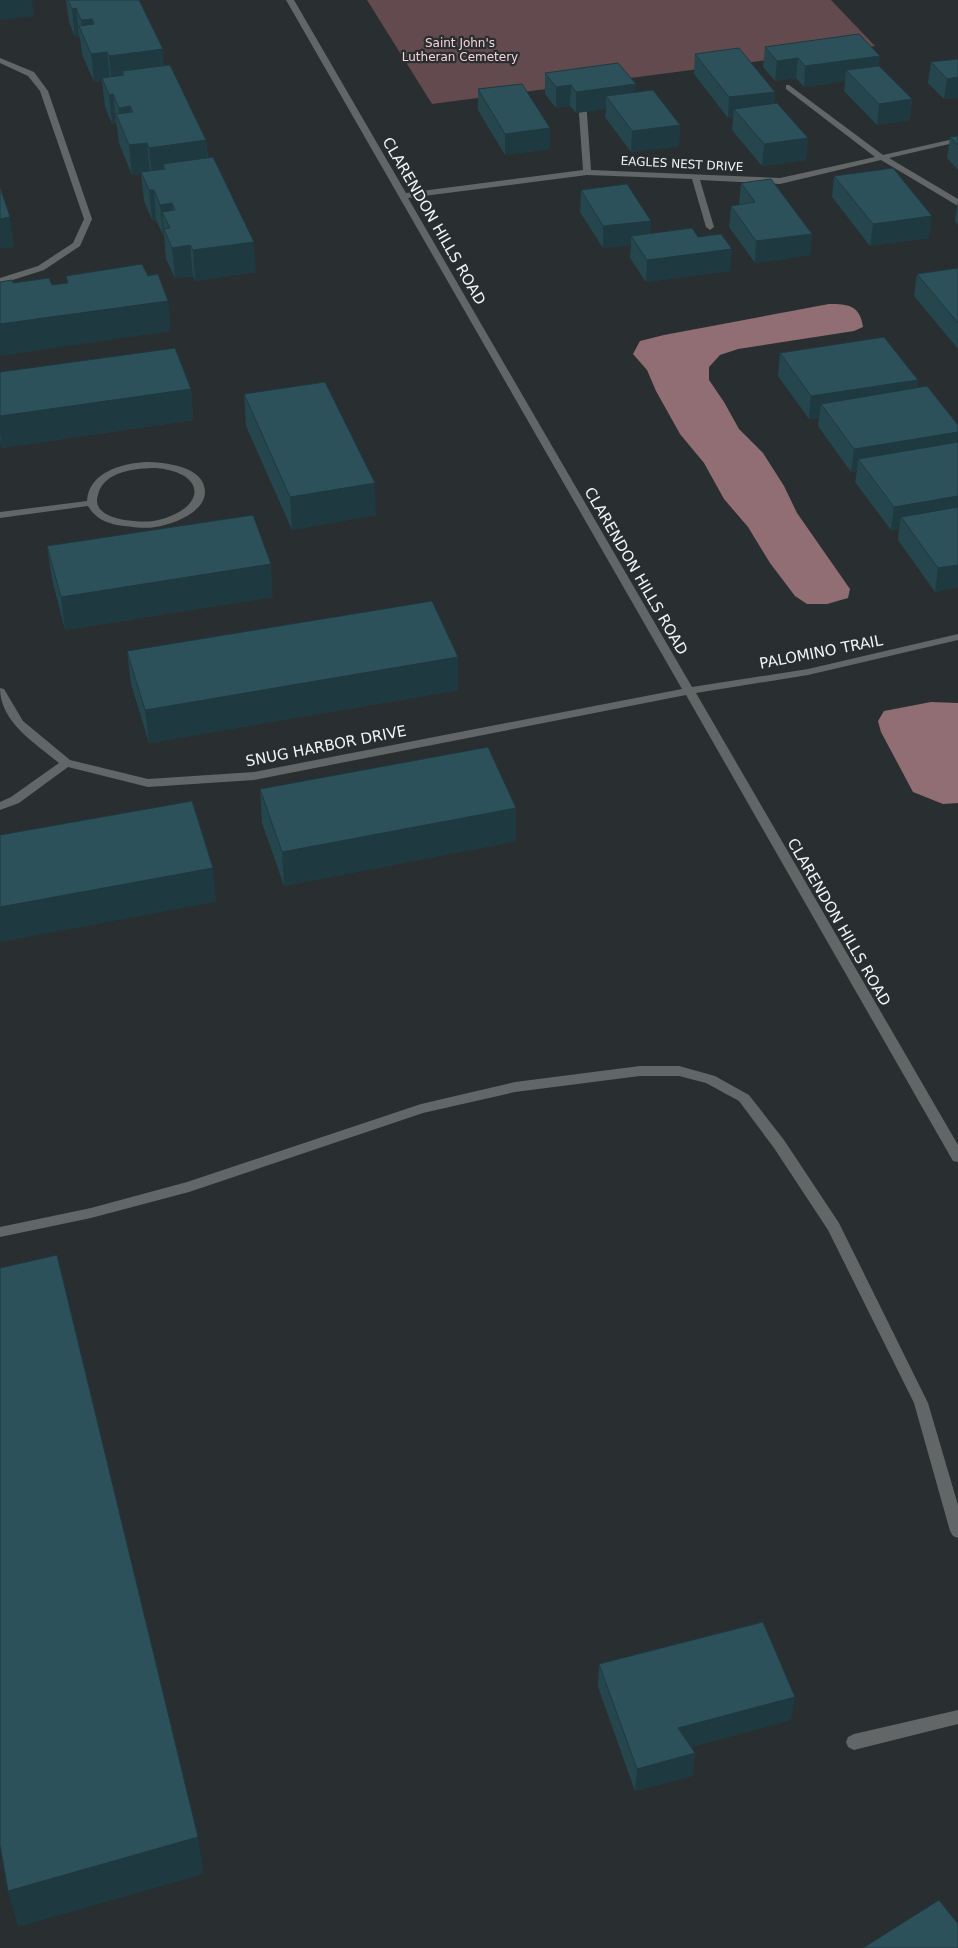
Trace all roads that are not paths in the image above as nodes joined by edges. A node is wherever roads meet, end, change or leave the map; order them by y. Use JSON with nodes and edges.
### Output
{"nodes":[{"id":1,"x":290,"y":0,"type":"edge"},
{"id":2,"x":0,"y":60,"type":"edge"},
{"id":3,"x":789,"y":87,"type":"dead end"},
{"id":4,"x":582,"y":100,"type":"edge"},
{"id":5,"x":958,"y":140,"type":"edge"},
{"id":6,"x":882,"y":157,"type":"junction"},
{"id":7,"x":587,"y":172,"type":"junction"},
{"id":8,"x":695,"y":177,"type":"junction"},
{"id":9,"x":402,"y":196,"type":"junction"},
{"id":10,"x":958,"y":203,"type":"edge"},
{"id":11,"x":710,"y":227,"type":"dead end"},
{"id":12,"x":0,"y":281,"type":"edge"},
{"id":13,"x":92,"y":503,"type":"junction"},
{"id":14,"x":0,"y":516,"type":"edge"},
{"id":15,"x":958,"y":638,"type":"edge"},
{"id":16,"x":0,"y":691,"type":"edge"},
{"id":17,"x":688,"y":691,"type":"junction"},
{"id":18,"x":66,"y":763,"type":"junction"},
{"id":19,"x":0,"y":806,"type":"edge"},
{"id":20,"x":958,"y":1157,"type":"edge"},
{"id":21,"x":0,"y":1232,"type":"edge"},
{"id":22,"x":958,"y":1531,"type":"edge"},
{"id":23,"x":958,"y":1717,"type":"edge"},
{"id":24,"x":854,"y":1742,"type":"dead end"}],
"edges":[{"from":1,"to":9,"type":"street","name":"CLARENDON HILLS ROAD"},
{"from":2,"to":12,"type":"street"},
{"from":3,"to":6,"type":"street"},
{"from":4,"to":7,"type":"street"},
{"from":5,"to":6,"type":"street","name":"EAGLES NEST DRIVE"},
{"from":6,"to":8,"type":"street","name":"EAGLES NEST DRIVE"},
{"from":6,"to":10,"type":"street"},
{"from":7,"to":8,"type":"street","name":"EAGLES NEST DRIVE"},
{"from":7,"to":9,"type":"street","name":"EAGLES NEST DRIVE"},
{"from":8,"to":11,"type":"street"},
{"from":9,"to":17,"type":"street","name":"CLARENDON HILLS ROAD"},
{"from":13,"to":13,"type":"street"},
{"from":13,"to":14,"type":"street"},
{"from":15,"to":17,"type":"street","name":"PALOMINO TRAIL"},
{"from":16,"to":18,"type":"street","name":"SNUG HARBOR DRIVE"},
{"from":17,"to":18,"type":"street","name":"SNUG HARBOR DRIVE"},
{"from":17,"to":20,"type":"street","name":"CLARENDON HILLS ROAD"},
{"from":18,"to":19,"type":"street"},
{"from":21,"to":22,"type":"street"},
{"from":23,"to":24,"type":"street"}]}
